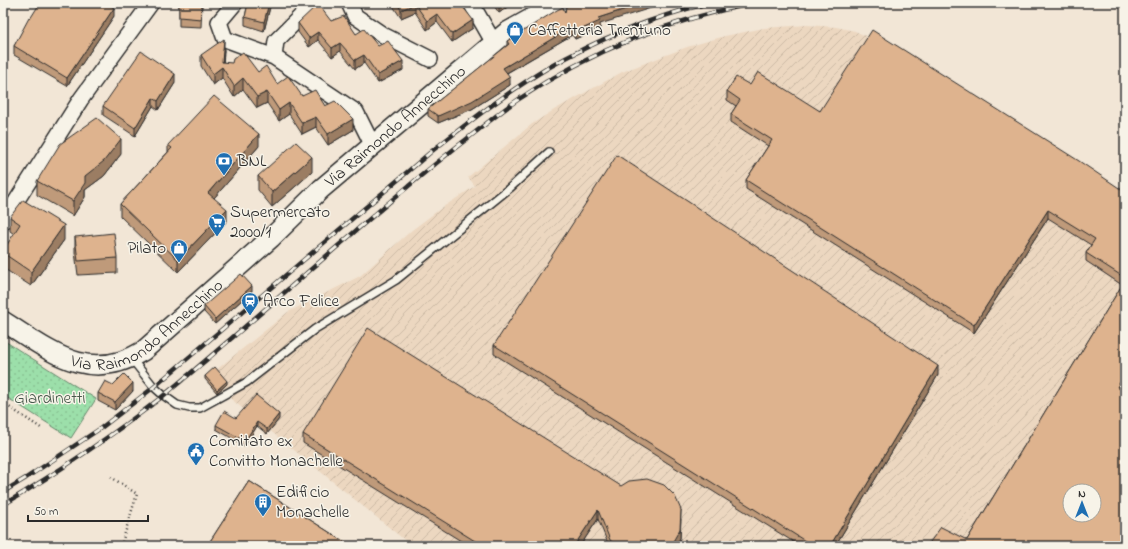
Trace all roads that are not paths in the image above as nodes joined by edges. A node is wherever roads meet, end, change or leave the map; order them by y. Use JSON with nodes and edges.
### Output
{"nodes":[{"id":1,"x":151,"y":3,"type":"edge"},
{"id":2,"x":235,"y":3,"type":"edge"},
{"id":3,"x":314,"y":3,"type":"edge"},
{"id":4,"x":349,"y":3,"type":"edge"},
{"id":5,"x":471,"y":3,"type":"edge"},
{"id":6,"x":559,"y":3,"type":"edge"},
{"id":7,"x":494,"y":44,"type":"junction"},
{"id":8,"x":274,"y":57,"type":"junction"},
{"id":9,"x":430,"y":59,"type":"dead end"},
{"id":10,"x":373,"y":146,"type":"junction"},
{"id":11,"x":549,"y":152,"type":"dead end"},
{"id":12,"x":3,"y":222,"type":"edge"},
{"id":13,"x":3,"y":320,"type":"edge"},
{"id":14,"x":131,"y":358,"type":"junction"}],
"edges":[{"from":1,"to":12,"type":"street"},
{"from":2,"to":8,"type":"street"},
{"from":3,"to":8,"type":"street"},
{"from":4,"to":9,"type":"street"},
{"from":5,"to":7,"type":"street"},
{"from":6,"to":7,"type":"street","name":"Via Raimondo Annecchino"},
{"from":7,"to":10,"type":"street","name":"Via Raimondo Annecchino"},
{"from":8,"to":10,"type":"street"},
{"from":10,"to":14,"type":"street","name":"Via Raimondo Annecchino"},
{"from":11,"to":14,"type":"lane"},
{"from":13,"to":14,"type":"street","name":"Via Raimondo Annecchino"}]}
